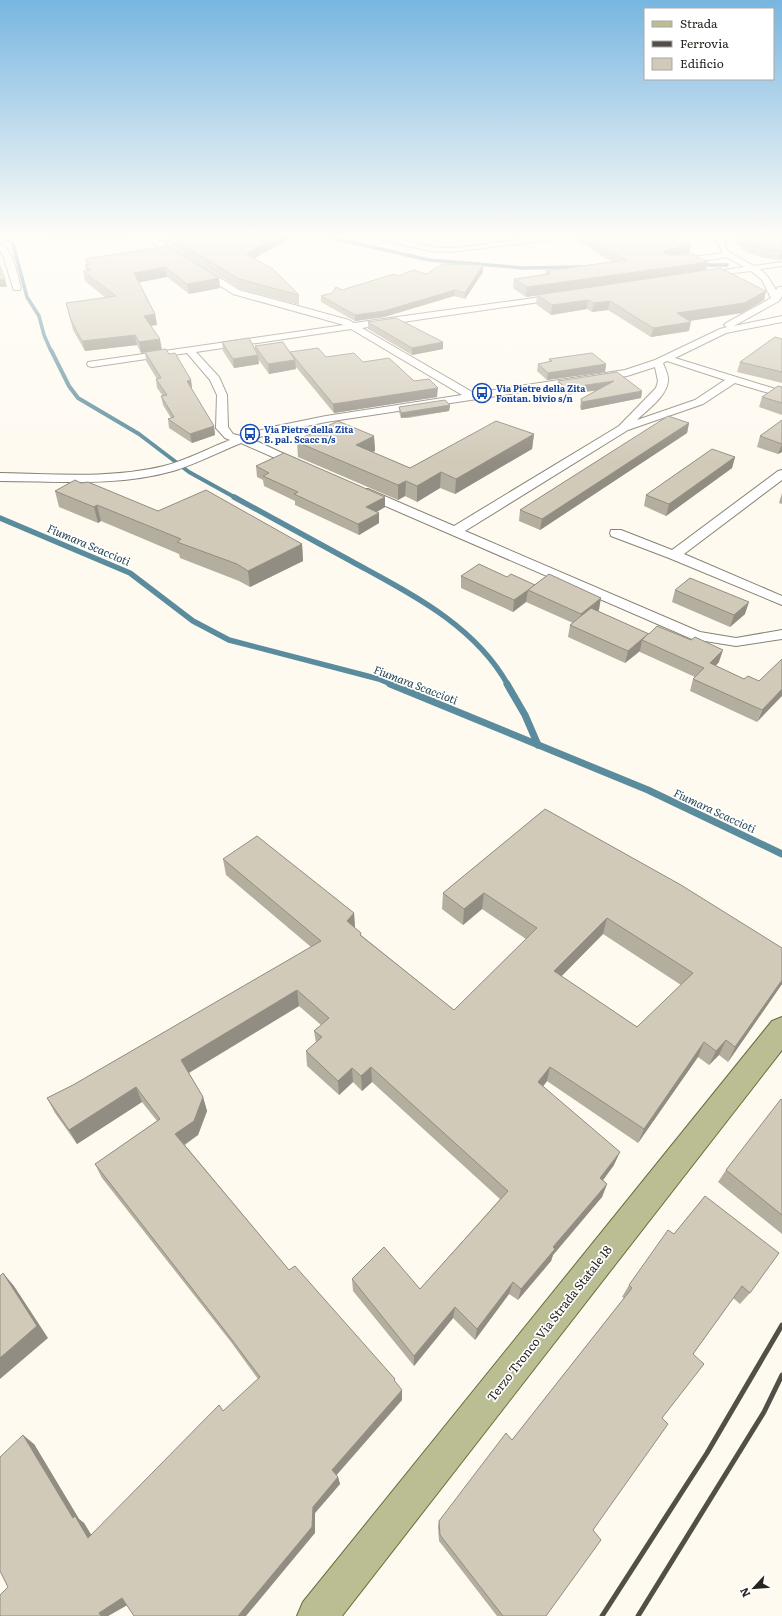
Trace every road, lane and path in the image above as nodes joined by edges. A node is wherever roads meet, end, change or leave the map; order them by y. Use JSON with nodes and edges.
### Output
{"nodes":[{"id":1,"x":306,"y":311,"type":"edge"},
{"id":2,"x":454,"y":311,"type":"edge"},
{"id":3,"x":753,"y":311,"type":"edge"},
{"id":4,"x":782,"y":319,"type":"edge"},
{"id":5,"x":354,"y":326,"type":"junction"},
{"id":6,"x":723,"y":331,"type":"junction"},
{"id":7,"x":189,"y":350,"type":"junction"},
{"id":8,"x":662,"y":360,"type":"junction"},
{"id":9,"x":92,"y":364,"type":"dead end"},
{"id":10,"x":628,"y":373,"type":"junction"},
{"id":11,"x":641,"y":377,"type":"dead end"},
{"id":12,"x":733,"y":379,"type":"junction"},
{"id":13,"x":652,"y":383,"type":"dead end"},
{"id":14,"x":660,"y":392,"type":"junction"},
{"id":15,"x":782,"y":394,"type":"edge"},
{"id":16,"x":473,"y":397,"type":"junction"},
{"id":17,"x":624,"y":428,"type":"junction"},
{"id":18,"x":241,"y":439,"type":"junction"},
{"id":19,"x":312,"y":470,"type":"edge"},
{"id":20,"x":782,"y":474,"type":"edge"},
{"id":21,"x":0,"y":477,"type":"edge"},
{"id":22,"x":355,"y":488,"type":"edge"},
{"id":23,"x":454,"y":532,"type":"junction"},
{"id":24,"x":616,"y":533,"type":"dead end"},
{"id":25,"x":674,"y":556,"type":"junction"},
{"id":26,"x":782,"y":601,"type":"edge"},
{"id":27,"x":782,"y":634,"type":"edge"},
{"id":28,"x":782,"y":1029,"type":"edge"},
{"id":29,"x":317,"y":1616,"type":"edge"}],
"edges":[{"from":1,"to":5,"type":"street"},
{"from":2,"to":5,"type":"street"},
{"from":3,"to":6,"type":"street"},
{"from":4,"to":6,"type":"street"},
{"from":5,"to":7,"type":"street"},
{"from":5,"to":16,"type":"street"},
{"from":6,"to":8,"type":"street"},
{"from":7,"to":9,"type":"street"},
{"from":7,"to":18,"type":"street"},
{"from":8,"to":10,"type":"street"},
{"from":8,"to":12,"type":"street"},
{"from":8,"to":14,"type":"street"},
{"from":10,"to":11,"type":"street"},
{"from":10,"to":16,"type":"street"},
{"from":12,"to":15,"type":"street"},
{"from":12,"to":17,"type":"street"},
{"from":13,"to":14,"type":"street"},
{"from":14,"to":17,"type":"street"},
{"from":16,"to":18,"type":"street"},
{"from":17,"to":23,"type":"street"},
{"from":18,"to":19,"type":"street"},
{"from":18,"to":21,"type":"street"},
{"from":20,"to":25,"type":"street"},
{"from":22,"to":23,"type":"street"},
{"from":23,"to":27,"type":"street"},
{"from":24,"to":25,"type":"street"},
{"from":25,"to":26,"type":"street"},
{"from":28,"to":29,"type":"main road","name":"Terzo Tronco Via Strada Statale 18"}]}
